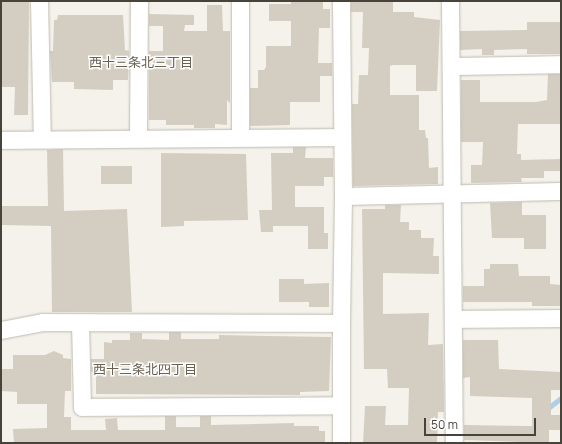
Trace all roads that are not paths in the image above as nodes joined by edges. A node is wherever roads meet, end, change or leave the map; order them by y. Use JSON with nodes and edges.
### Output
{"nodes":[{"id":1,"x":39,"y":1,"type":"edge"},
{"id":2,"x":139,"y":1,"type":"edge"},
{"id":3,"x":240,"y":1,"type":"edge"},
{"id":4,"x":341,"y":1,"type":"edge"},
{"id":5,"x":450,"y":1,"type":"edge"},
{"id":6,"x":561,"y":64,"type":"edge"},
{"id":7,"x":451,"y":66,"type":"junction"},
{"id":8,"x":240,"y":137,"type":"junction"},
{"id":9,"x":342,"y":137,"type":"junction"},
{"id":10,"x":138,"y":138,"type":"junction"},
{"id":11,"x":42,"y":139,"type":"junction"},
{"id":12,"x":1,"y":140,"type":"edge"},
{"id":13,"x":561,"y":191,"type":"edge"},
{"id":14,"x":451,"y":193,"type":"junction"},
{"id":15,"x":343,"y":196,"type":"junction"},
{"id":16,"x":561,"y":318,"type":"edge"},
{"id":17,"x":453,"y":319,"type":"junction"},
{"id":18,"x":80,"y":323,"type":"junction"},
{"id":19,"x":341,"y":323,"type":"junction"},
{"id":20,"x":1,"y":330,"type":"edge"},
{"id":21,"x":341,"y":405,"type":"junction"},
{"id":22,"x":341,"y":443,"type":"edge"},
{"id":23,"x":454,"y":443,"type":"edge"}],
"edges":[{"from":1,"to":11,"type":"street"},
{"from":2,"to":10,"type":"street"},
{"from":3,"to":8,"type":"street"},
{"from":4,"to":9,"type":"street"},
{"from":5,"to":7,"type":"street"},
{"from":6,"to":7,"type":"street"},
{"from":7,"to":14,"type":"street"},
{"from":8,"to":9,"type":"street"},
{"from":8,"to":10,"type":"street"},
{"from":9,"to":15,"type":"street"},
{"from":10,"to":11,"type":"street"},
{"from":11,"to":12,"type":"street"},
{"from":13,"to":14,"type":"street"},
{"from":14,"to":15,"type":"street"},
{"from":14,"to":17,"type":"street"},
{"from":15,"to":19,"type":"street"},
{"from":16,"to":17,"type":"street"},
{"from":17,"to":23,"type":"street"},
{"from":18,"to":19,"type":"street"},
{"from":18,"to":20,"type":"street"},
{"from":18,"to":21,"type":"street"},
{"from":19,"to":21,"type":"street"},
{"from":21,"to":22,"type":"street"}]}
